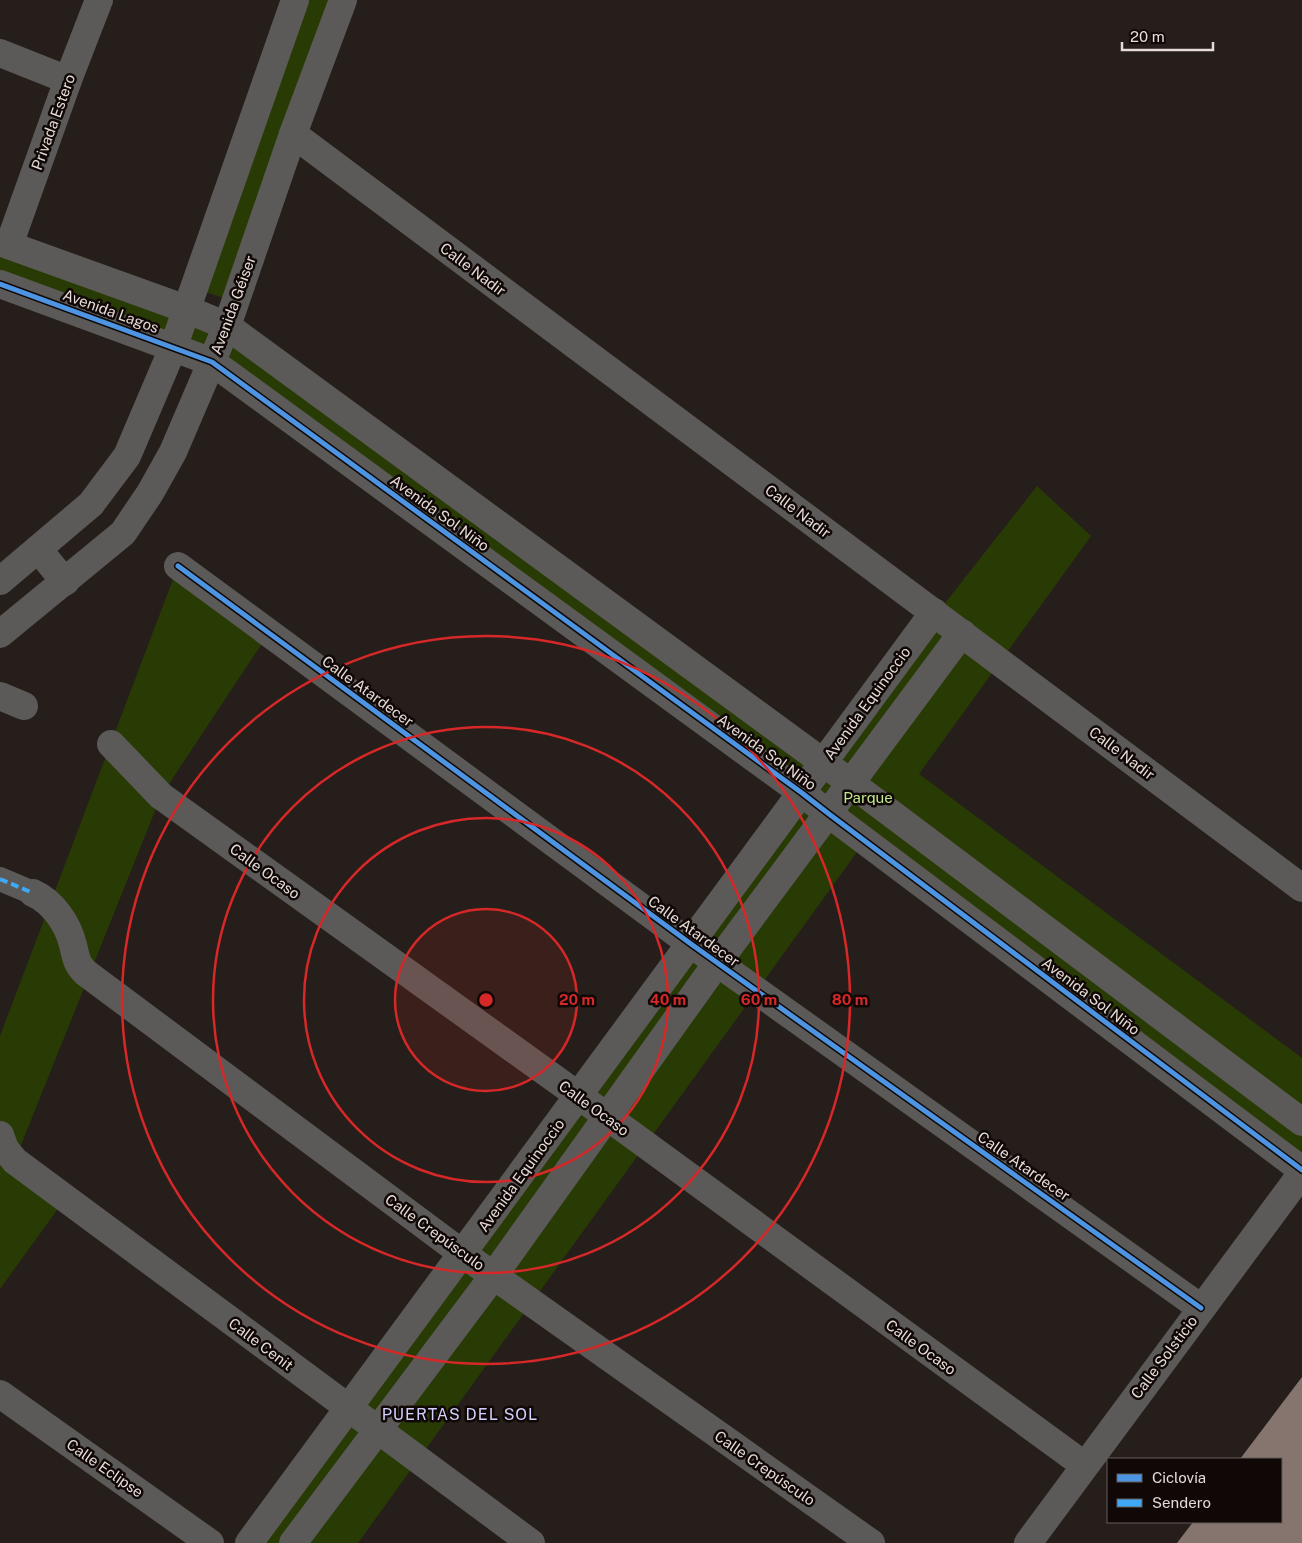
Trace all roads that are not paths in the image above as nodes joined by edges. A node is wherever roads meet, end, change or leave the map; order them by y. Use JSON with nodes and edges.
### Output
{"nodes":[{"id":1,"x":99,"y":0,"type":"edge"},
{"id":2,"x":295,"y":0,"type":"edge"},
{"id":3,"x":343,"y":0,"type":"edge"},
{"id":4,"x":0,"y":54,"type":"edge"},
{"id":5,"x":68,"y":80,"type":"junction"},
{"id":6,"x":293,"y":134,"type":"junction"},
{"id":7,"x":5,"y":244,"type":"edge"},
{"id":8,"x":0,"y":284,"type":"edge"},
{"id":9,"x":186,"y":309,"type":"junction"},
{"id":10,"x":227,"y":326,"type":"junction"},
{"id":11,"x":173,"y":348,"type":"junction"},
{"id":12,"x":212,"y":362,"type":"junction"},
{"id":13,"x":38,"y":550,"type":"junction"},
{"id":14,"x":178,"y":566,"type":"dead end"},
{"id":15,"x":0,"y":581,"type":"edge"},
{"id":16,"x":65,"y":582,"type":"junction"},
{"id":17,"x":934,"y":612,"type":"junction"},
{"id":18,"x":962,"y":633,"type":"junction"},
{"id":19,"x":0,"y":634,"type":"edge"},
{"id":20,"x":111,"y":744,"type":"dead end"},
{"id":21,"x":824,"y":763,"type":"junction"},
{"id":22,"x":850,"y":784,"type":"junction"},
{"id":23,"x":802,"y":793,"type":"junction"},
{"id":24,"x":829,"y":814,"type":"junction"},
{"id":25,"x":0,"y":879,"type":"edge"},
{"id":26,"x":1302,"y":888,"type":"edge"},
{"id":27,"x":33,"y":893,"type":"joint"},
{"id":28,"x":691,"y":944,"type":"junction"},
{"id":29,"x":717,"y":963,"type":"junction"},
{"id":30,"x":579,"y":1096,"type":"junction"},
{"id":31,"x":607,"y":1116,"type":"junction"},
{"id":32,"x":1302,"y":1122,"type":"edge"},
{"id":33,"x":0,"y":1136,"type":"edge"},
{"id":34,"x":1302,"y":1171,"type":"edge"},
{"id":35,"x":463,"y":1254,"type":"junction"},
{"id":36,"x":494,"y":1275,"type":"junction"},
{"id":37,"x":1201,"y":1308,"type":"junction"},
{"id":38,"x":0,"y":1394,"type":"edge"},
{"id":39,"x":349,"y":1409,"type":"junction"},
{"id":40,"x":378,"y":1430,"type":"junction"},
{"id":41,"x":1084,"y":1465,"type":"junction"},
{"id":42,"x":210,"y":1543,"type":"edge"},
{"id":43,"x":249,"y":1543,"type":"edge"},
{"id":44,"x":293,"y":1543,"type":"edge"},
{"id":45,"x":531,"y":1543,"type":"edge"},
{"id":46,"x":871,"y":1543,"type":"edge"},
{"id":47,"x":1028,"y":1543,"type":"edge"}],
"edges":[{"from":1,"to":5,"type":"street","name":"Privada Estero"},
{"from":2,"to":9,"type":"street"},
{"from":3,"to":6,"type":"street","name":"Avenida Géiser"},
{"from":4,"to":5,"type":"street"},
{"from":5,"to":7,"type":"street","name":"Privada Estero"},
{"from":6,"to":10,"type":"street","name":"Avenida Géiser"},
{"from":6,"to":17,"type":"street","name":"Calle Nadir"},
{"from":7,"to":9,"type":"street","name":"Avenida Lagos"},
{"from":8,"to":11,"type":"street","name":"Avenida Lagos"},
{"from":9,"to":10,"type":"street","name":"Avenida Lagos"},
{"from":9,"to":11,"type":"street"},
{"from":10,"to":12,"type":"street","name":"Avenida Géiser"},
{"from":10,"to":21,"type":"street","name":"Avenida Sol Niño"},
{"from":11,"to":12,"type":"street","name":"Avenida Lagos"},
{"from":11,"to":13,"type":"street"},
{"from":12,"to":16,"type":"street","name":"Avenida Géiser"},
{"from":12,"to":23,"type":"street","name":"Avenida Sol Niño"},
{"from":13,"to":15,"type":"street"},
{"from":13,"to":16,"type":"street"},
{"from":14,"to":28,"type":"street","name":"Calle Atardecer"},
{"from":16,"to":19,"type":"street","name":"Avenida Géiser"},
{"from":17,"to":18,"type":"street","name":"Calle Nadir"},
{"from":17,"to":21,"type":"street","name":"Avenida Equinoccio"},
{"from":18,"to":22,"type":"street"},
{"from":18,"to":26,"type":"street","name":"Calle Nadir"},
{"from":20,"to":30,"type":"street","name":"Calle Ocaso"},
{"from":21,"to":22,"type":"street","name":"Avenida Sol Niño"},
{"from":21,"to":23,"type":"street","name":"Avenida Equinoccio"},
{"from":22,"to":24,"type":"street"},
{"from":22,"to":32,"type":"street","name":"Avenida Sol Niño"},
{"from":23,"to":24,"type":"street","name":"Avenida Sol Niño"},
{"from":23,"to":28,"type":"street","name":"Avenida Equinoccio"},
{"from":24,"to":29,"type":"street"},
{"from":24,"to":34,"type":"street","name":"Avenida Sol Niño"},
{"from":25,"to":27,"type":"street"},
{"from":27,"to":35,"type":"street","name":"Calle Crepúsculo"},
{"from":28,"to":29,"type":"street","name":"Calle Atardecer"},
{"from":28,"to":30,"type":"street","name":"Avenida Equinoccio"},
{"from":29,"to":31,"type":"street"},
{"from":29,"to":37,"type":"street","name":"Calle Atardecer"},
{"from":30,"to":31,"type":"street","name":"Calle Ocaso"},
{"from":30,"to":35,"type":"street","name":"Avenida Equinoccio"},
{"from":31,"to":36,"type":"street"},
{"from":31,"to":41,"type":"street","name":"Calle Ocaso"},
{"from":33,"to":39,"type":"street","name":"Calle Cenit"},
{"from":34,"to":37,"type":"street","name":"Calle Solsticio"},
{"from":35,"to":36,"type":"street","name":"Calle Crepúsculo"},
{"from":35,"to":39,"type":"street","name":"Avenida Equinoccio"},
{"from":36,"to":40,"type":"street"},
{"from":36,"to":46,"type":"street","name":"Calle Crepúsculo"},
{"from":37,"to":41,"type":"street","name":"Calle Solsticio"},
{"from":38,"to":42,"type":"street","name":"Calle Eclipse"},
{"from":39,"to":40,"type":"street","name":"Calle Cenit"},
{"from":39,"to":43,"type":"street","name":"Avenida Equinoccio"},
{"from":40,"to":44,"type":"street"},
{"from":40,"to":45,"type":"street","name":"Calle Cenit"},
{"from":41,"to":47,"type":"street","name":"Calle Solsticio"}]}
